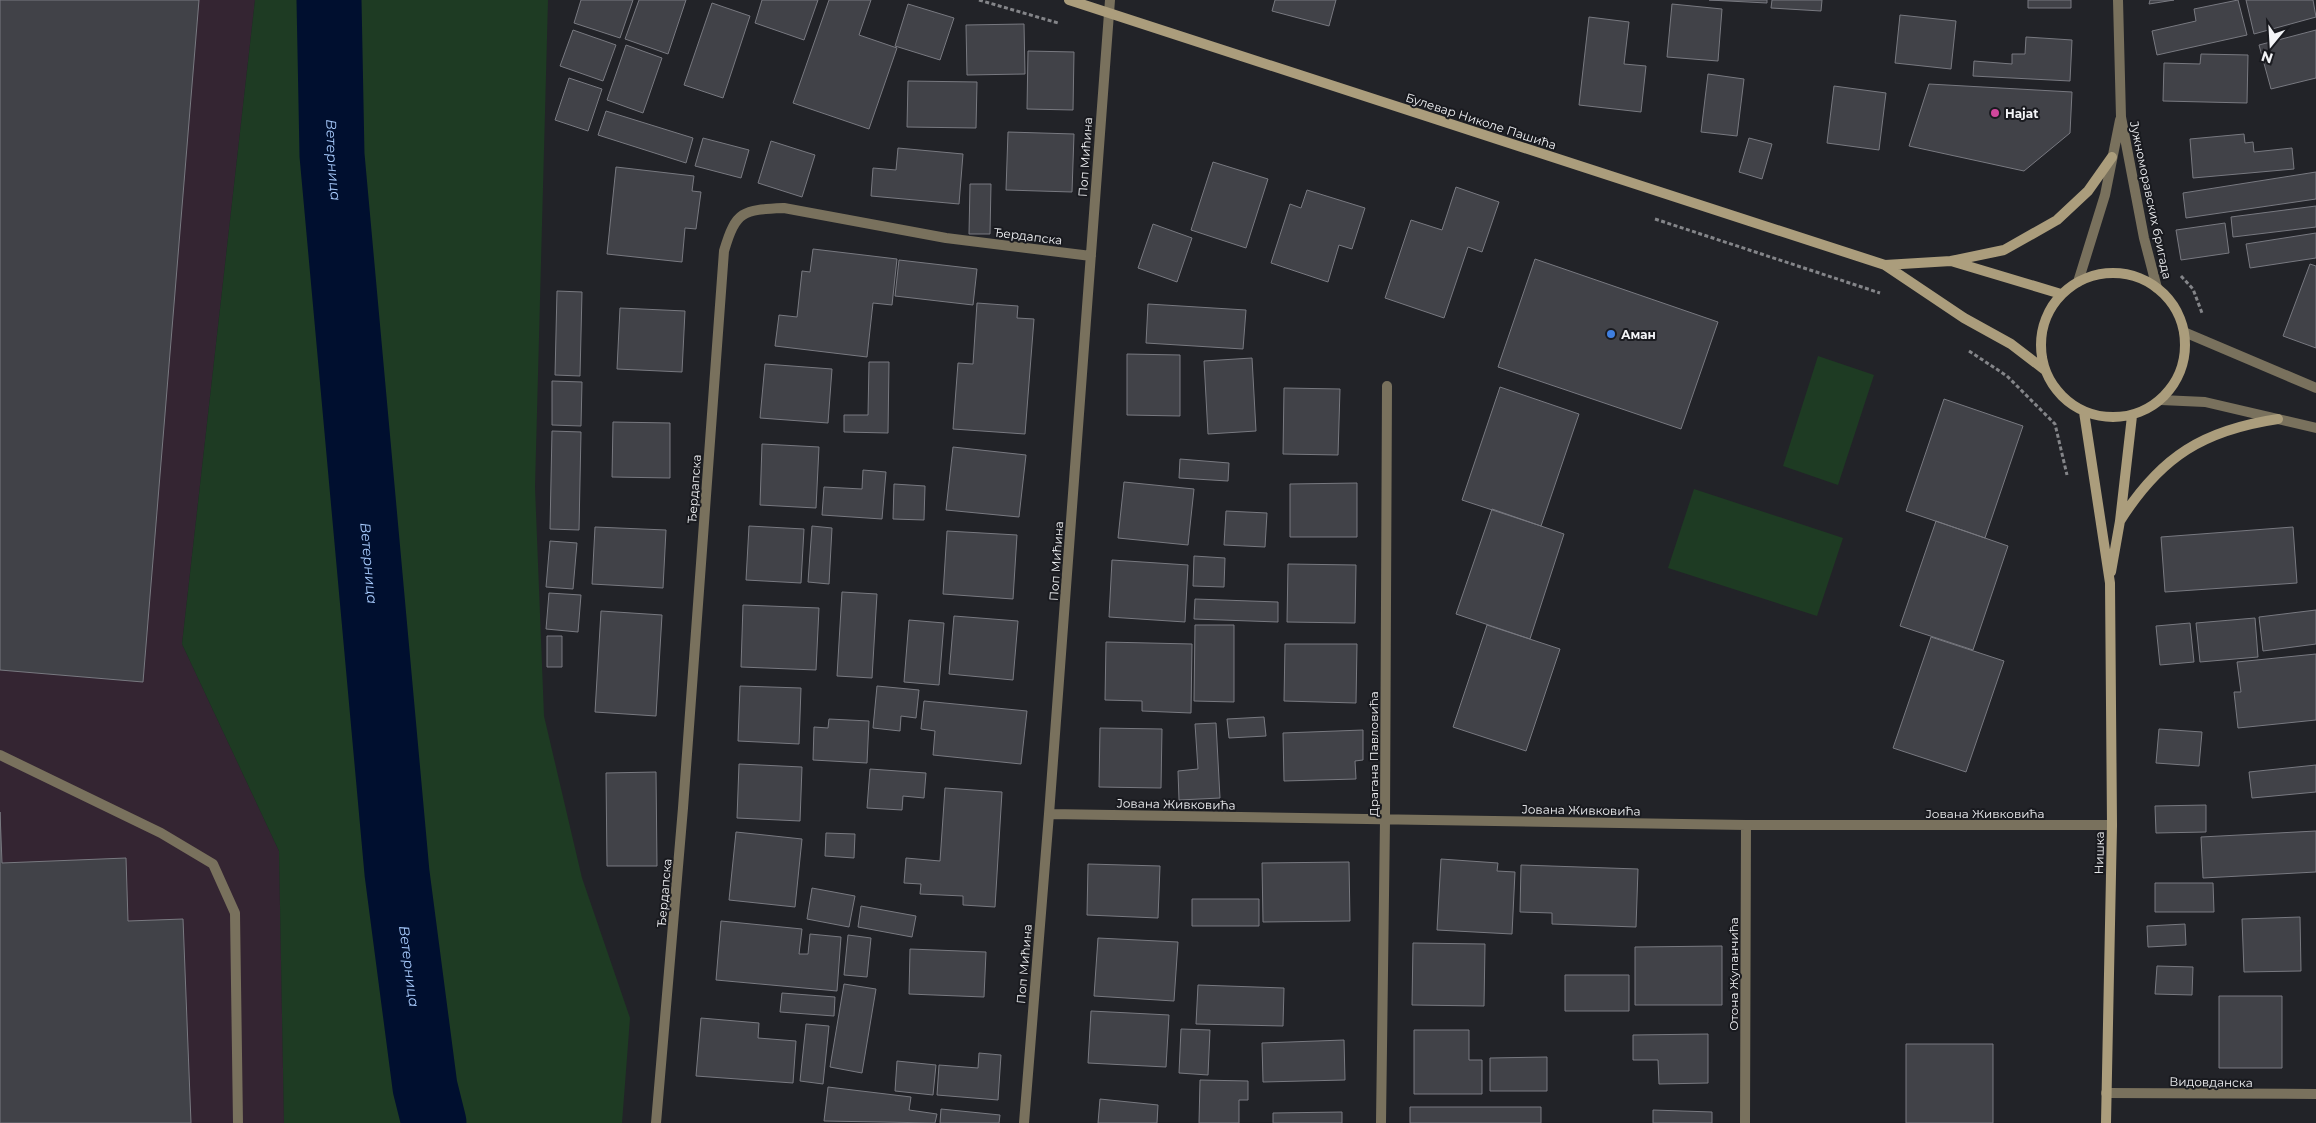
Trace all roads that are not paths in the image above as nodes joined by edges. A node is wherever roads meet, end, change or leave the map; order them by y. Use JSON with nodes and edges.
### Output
{"nodes":[{"id":1,"x":1069,"y":0,"type":"edge"},
{"id":2,"x":1110,"y":0,"type":"edge"},
{"id":3,"x":2118,"y":0,"type":"edge"},
{"id":4,"x":1108,"y":13,"type":"junction"},
{"id":5,"x":2121,"y":117,"type":"junction"},
{"id":6,"x":2112,"y":157,"type":"junction"},
{"id":7,"x":1091,"y":256,"type":"junction"},
{"id":8,"x":1951,"y":261,"type":"junction"},
{"id":9,"x":1885,"y":265,"type":"junction"},
{"id":10,"x":2078,"y":282,"type":"junction"},
{"id":11,"x":2157,"y":288,"type":"junction"},
{"id":12,"x":2061,"y":294,"type":"junction"},
{"id":13,"x":2184,"y":332,"type":"junction"},
{"id":14,"x":2045,"y":370,"type":"junction"},
{"id":15,"x":1387,"y":386,"type":"dead end"},
{"id":16,"x":2316,"y":388,"type":"edge"},
{"id":17,"x":2161,"y":400,"type":"junction"},
{"id":18,"x":2084,"y":412,"type":"junction"},
{"id":19,"x":2132,"y":416,"type":"junction"},
{"id":20,"x":2278,"y":419,"type":"junction"},
{"id":21,"x":2316,"y":428,"type":"edge"},
{"id":22,"x":2120,"y":521,"type":"junction"},
{"id":23,"x":2110,"y":583,"type":"junction"},
{"id":24,"x":0,"y":754,"type":"edge"},
{"id":25,"x":1049,"y":814,"type":"junction"},
{"id":26,"x":1385,"y":820,"type":"junction"},
{"id":27,"x":1746,"y":825,"type":"junction"},
{"id":28,"x":2112,"y":825,"type":"junction"},
{"id":29,"x":2106,"y":1093,"type":"junction"},
{"id":30,"x":2316,"y":1094,"type":"edge"},
{"id":31,"x":238,"y":1123,"type":"edge"},
{"id":32,"x":656,"y":1123,"type":"edge"},
{"id":33,"x":1024,"y":1123,"type":"edge"},
{"id":34,"x":1381,"y":1123,"type":"edge"},
{"id":35,"x":1746,"y":1123,"type":"edge"},
{"id":36,"x":2106,"y":1123,"type":"edge"}],
"edges":[{"from":1,"to":4,"type":"main road","name":"Булевар Николе Пашића"},
{"from":2,"to":4,"type":"street","name":"Поп Мићина"},
{"from":3,"to":5,"type":"street","name":"Јужноморавских бригада"},
{"from":4,"to":7,"type":"street","name":"Поп Мићина"},
{"from":4,"to":9,"type":"main road","name":"Булевар Николе Пашића"},
{"from":5,"to":6,"type":"street","name":"Јужноморавских бригада"},
{"from":5,"to":11,"type":"street","name":"Јужноморавских бригада"},
{"from":6,"to":8,"type":"main road"},
{"from":6,"to":10,"type":"street","name":"Јужноморавских бригада"},
{"from":7,"to":25,"type":"street","name":"Поп Мићина"},
{"from":7,"to":32,"type":"street","name":"Ђердапска"},
{"from":8,"to":9,"type":"main road","name":"Булевар Николе Пашића"},
{"from":8,"to":12,"type":"main road","name":"Булевар Николе Пашића"},
{"from":9,"to":14,"type":"main road","name":"Булевар Николе Пашића"},
{"from":10,"to":11,"type":"main road"},
{"from":10,"to":12,"type":"main road"},
{"from":11,"to":13,"type":"main road"},
{"from":12,"to":14,"type":"main road"},
{"from":13,"to":16,"type":"street"},
{"from":13,"to":17,"type":"main road"},
{"from":14,"to":18,"type":"main road"},
{"from":15,"to":26,"type":"street","name":"Драгана Павловића"},
{"from":17,"to":19,"type":"main road"},
{"from":17,"to":20,"type":"street"},
{"from":18,"to":19,"type":"main road"},
{"from":18,"to":23,"type":"main road"},
{"from":19,"to":22,"type":"main road"},
{"from":20,"to":21,"type":"street"},
{"from":20,"to":22,"type":"main road"},
{"from":22,"to":23,"type":"main road"},
{"from":23,"to":28,"type":"main road","name":"Нишка"},
{"from":24,"to":31,"type":"street"},
{"from":25,"to":26,"type":"street","name":"Јована Живковића"},
{"from":25,"to":33,"type":"street","name":"Поп Мићина"},
{"from":26,"to":27,"type":"street","name":"Јована Живковића"},
{"from":26,"to":34,"type":"street","name":"Драгана Павловића"},
{"from":27,"to":28,"type":"street","name":"Јована Живковића"},
{"from":27,"to":35,"type":"street","name":"Отона Жупанчића"},
{"from":28,"to":29,"type":"main road","name":"Нишка"},
{"from":29,"to":30,"type":"street","name":"Видовданска"},
{"from":29,"to":36,"type":"main road","name":"Нишка"}]}
